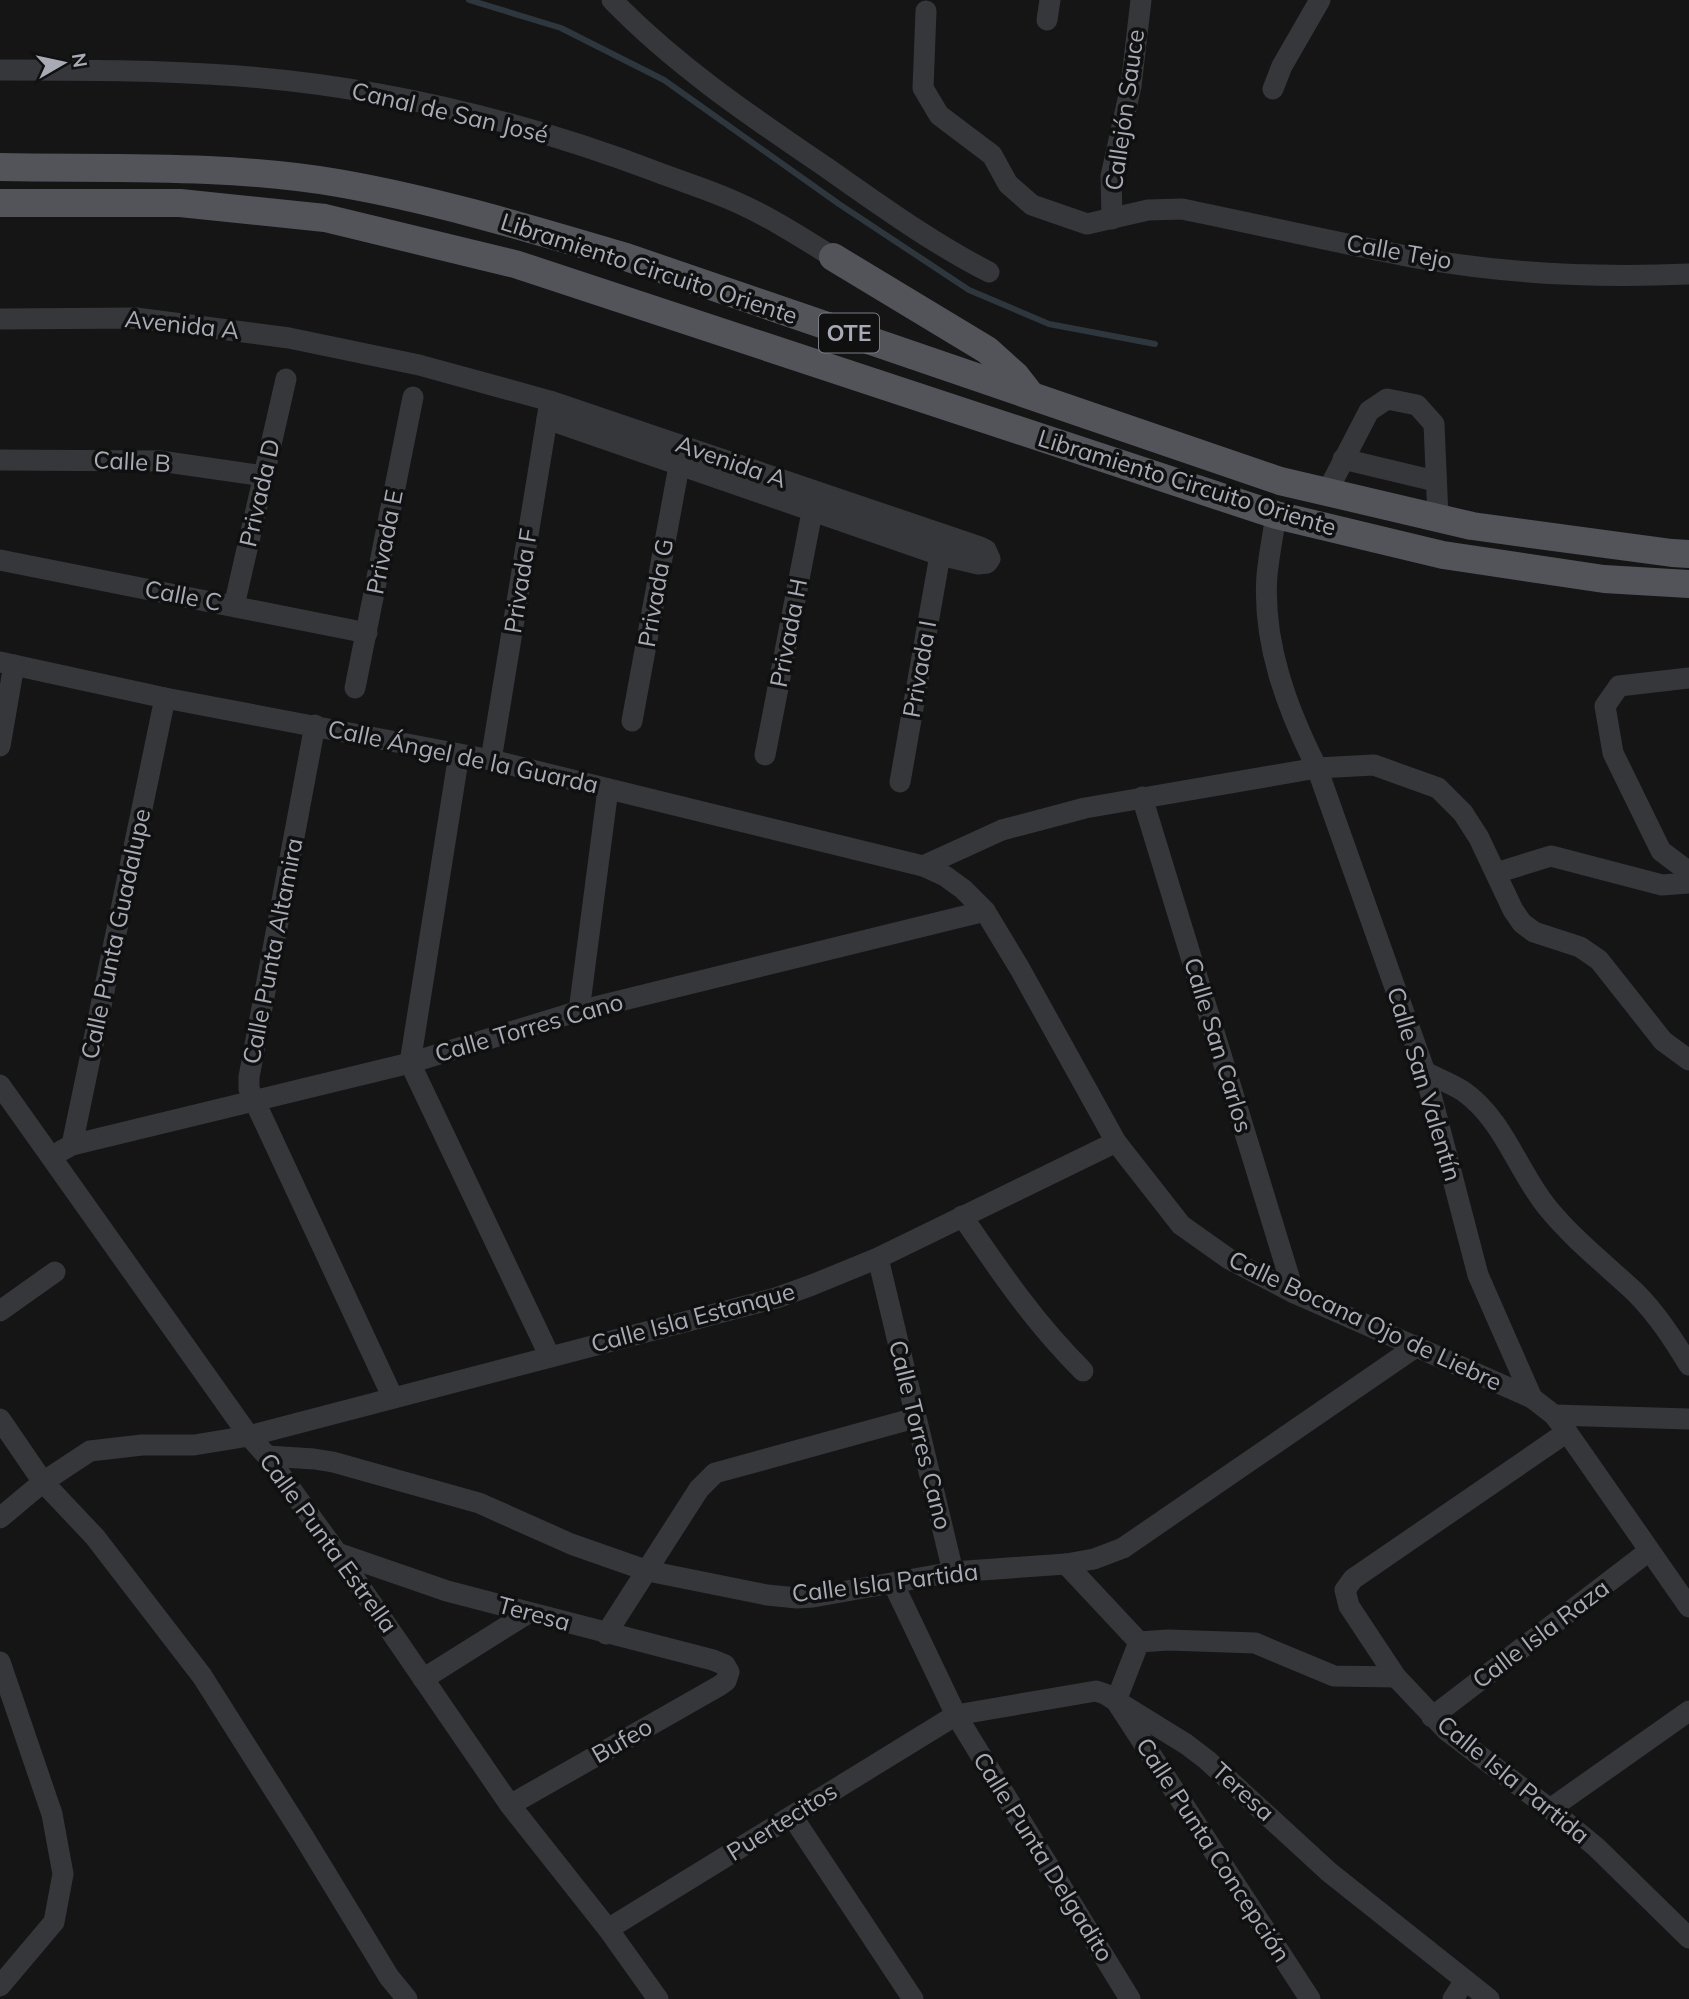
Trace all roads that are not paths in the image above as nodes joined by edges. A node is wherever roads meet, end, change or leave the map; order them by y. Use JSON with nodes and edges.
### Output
{"nodes":[{"id":1,"x":612,"y":0,"type":"edge"},
{"id":2,"x":1141,"y":0,"type":"edge"},
{"id":3,"x":1320,"y":0,"type":"edge"},
{"id":4,"x":926,"y":11,"type":"dead end"},
{"id":5,"x":0,"y":70,"type":"edge"},
{"id":6,"x":1273,"y":89,"type":"dead end"},
{"id":7,"x":0,"y":167,"type":"edge"},
{"id":8,"x":0,"y":203,"type":"edge"},
{"id":9,"x":1112,"y":219,"type":"junction"},
{"id":10,"x":833,"y":257,"type":"joint"},
{"id":11,"x":989,"y":272,"type":"dead end"},
{"id":12,"x":1689,"y":274,"type":"edge"},
{"id":13,"x":0,"y":319,"type":"edge"},
{"id":14,"x":286,"y":379,"type":"dead end"},
{"id":15,"x":1032,"y":396,"type":"junction"},
{"id":16,"x":414,"y":397,"type":"dead end"},
{"id":17,"x":548,"y":410,"type":"junction"},
{"id":18,"x":1343,"y":459,"type":"junction"},
{"id":19,"x":0,"y":460,"type":"edge"},
{"id":20,"x":679,"y":466,"type":"junction"},
{"id":21,"x":263,"y":476,"type":"junction"},
{"id":22,"x":1436,"y":481,"type":"junction"},
{"id":23,"x":1327,"y":492,"type":"junction"},
{"id":24,"x":812,"y":512,"type":"junction"},
{"id":25,"x":1276,"y":515,"type":"junction"},
{"id":26,"x":1438,"y":517,"type":"junction"},
{"id":27,"x":1689,"y":554,"type":"edge"},
{"id":28,"x":940,"y":555,"type":"junction"},
{"id":29,"x":0,"y":560,"type":"edge"},
{"id":30,"x":1689,"y":584,"type":"edge"},
{"id":31,"x":234,"y":607,"type":"junction"},
{"id":32,"x":367,"y":633,"type":"junction"},
{"id":33,"x":7,"y":664,"type":"edge"},
{"id":34,"x":1689,"y":678,"type":"edge"},
{"id":35,"x":355,"y":688,"type":"dead end"},
{"id":36,"x":164,"y":698,"type":"junction"},
{"id":37,"x":632,"y":721,"type":"dead end"},
{"id":38,"x":315,"y":725,"type":"junction"},
{"id":39,"x":0,"y":746,"type":"edge"},
{"id":40,"x":459,"y":754,"type":"junction"},
{"id":41,"x":765,"y":755,"type":"dead end"},
{"id":42,"x":491,"y":760,"type":"junction"},
{"id":43,"x":1317,"y":768,"type":"junction"},
{"id":44,"x":900,"y":782,"type":"dead end"},
{"id":45,"x":608,"y":789,"type":"junction"},
{"id":46,"x":1142,"y":797,"type":"junction"},
{"id":47,"x":923,"y":866,"type":"junction"},
{"id":48,"x":1496,"y":873,"type":"junction"},
{"id":49,"x":1687,"y":875,"type":"edge"},
{"id":50,"x":985,"y":911,"type":"junction"},
{"id":51,"x":579,"y":1011,"type":"junction"},
{"id":52,"x":1689,"y":1060,"type":"edge"},
{"id":53,"x":410,"y":1063,"type":"junction"},
{"id":54,"x":1425,"y":1072,"type":"junction"},
{"id":55,"x":0,"y":1085,"type":"edge"},
{"id":56,"x":254,"y":1102,"type":"junction"},
{"id":57,"x":1116,"y":1142,"type":"junction"},
{"id":58,"x":72,"y":1145,"type":"junction"},
{"id":59,"x":50,"y":1156,"type":"junction"},
{"id":60,"x":962,"y":1216,"type":"junction"},
{"id":61,"x":878,"y":1258,"type":"junction"},
{"id":62,"x":55,"y":1272,"type":"dead end"},
{"id":63,"x":1294,"y":1293,"type":"junction"},
{"id":64,"x":0,"y":1311,"type":"edge"},
{"id":65,"x":1416,"y":1346,"type":"junction"},
{"id":66,"x":550,"y":1357,"type":"junction"},
{"id":67,"x":1689,"y":1365,"type":"edge"},
{"id":68,"x":1083,"y":1371,"type":"dead end"},
{"id":69,"x":393,"y":1398,"type":"junction"},
{"id":70,"x":1532,"y":1398,"type":"junction"},
{"id":71,"x":0,"y":1419,"type":"edge"},
{"id":72,"x":915,"y":1419,"type":"junction"},
{"id":73,"x":1689,"y":1419,"type":"edge"},
{"id":74,"x":1560,"y":1424,"type":"junction"},
{"id":75,"x":249,"y":1436,"type":"junction"},
{"id":76,"x":267,"y":1456,"type":"junction"},
{"id":77,"x":43,"y":1482,"type":"junction"},
{"id":78,"x":0,"y":1518,"type":"edge"},
{"id":79,"x":1649,"y":1551,"type":"junction"},
{"id":80,"x":337,"y":1553,"type":"junction"},
{"id":81,"x":1066,"y":1564,"type":"junction"},
{"id":82,"x":648,"y":1571,"type":"junction"},
{"id":83,"x":953,"y":1572,"type":"junction"},
{"id":84,"x":893,"y":1584,"type":"junction"},
{"id":85,"x":1689,"y":1607,"type":"edge"},
{"id":86,"x":528,"y":1613,"type":"junction"},
{"id":87,"x":607,"y":1634,"type":"junction"},
{"id":88,"x":1139,"y":1642,"type":"junction"},
{"id":89,"x":0,"y":1662,"type":"edge"},
{"id":90,"x":729,"y":1672,"type":"joint"},
{"id":91,"x":1396,"y":1678,"type":"junction"},
{"id":92,"x":423,"y":1679,"type":"junction"},
{"id":93,"x":1116,"y":1701,"type":"junction"},
{"id":94,"x":1689,"y":1711,"type":"edge"},
{"id":95,"x":956,"y":1714,"type":"junction"},
{"id":96,"x":1432,"y":1717,"type":"junction"},
{"id":97,"x":510,"y":1805,"type":"junction"},
{"id":98,"x":1550,"y":1809,"type":"junction"},
{"id":99,"x":792,"y":1816,"type":"junction"},
{"id":100,"x":1684,"y":1925,"type":"edge"},
{"id":101,"x":608,"y":1929,"type":"junction"},
{"id":102,"x":1465,"y":1980,"type":"junction"},
{"id":103,"x":0,"y":1986,"type":"edge"},
{"id":104,"x":407,"y":1999,"type":"edge"},
{"id":105,"x":658,"y":1999,"type":"edge"},
{"id":106,"x":913,"y":1999,"type":"edge"},
{"id":107,"x":1130,"y":1999,"type":"edge"},
{"id":108,"x":1310,"y":1999,"type":"edge"},
{"id":109,"x":1453,"y":1999,"type":"edge"},
{"id":110,"x":1489,"y":1999,"type":"edge"}],
"edges":[{"from":1,"to":11,"type":"street"},
{"from":2,"to":9,"type":"street","name":"Callejón Sauce"},
{"from":3,"to":6,"type":"street"},
{"from":4,"to":9,"type":"street","name":"Calle Tejo"},
{"from":5,"to":10,"type":"street","name":"Canal de San José"},
{"from":7,"to":15,"type":"main road","name":"Libramiento Circuito Oriente","number":"OTE"},
{"from":8,"to":25,"type":"main road","name":"Libramiento Circuito Oriente","number":"OTE"},
{"from":9,"to":12,"type":"street","name":"Calle Tejo"},
{"from":10,"to":15,"type":"main road"},
{"from":13,"to":17,"type":"street","name":"Avenida A"},
{"from":14,"to":21,"type":"street","name":"Privada D"},
{"from":15,"to":23,"type":"main road","name":"Libramiento Circuito Oriente","number":"OTE"},
{"from":16,"to":32,"type":"street","name":"Privada E"},
{"from":17,"to":20,"type":"street","name":"Avenida A"},
{"from":17,"to":28,"type":"street","name":"Avenida A"},
{"from":17,"to":42,"type":"street","name":"Privada F"},
{"from":18,"to":22,"type":"street"},
{"from":18,"to":22,"type":"street"},
{"from":18,"to":23,"type":"street"},
{"from":19,"to":21,"type":"street","name":"Calle B"},
{"from":20,"to":24,"type":"street","name":"Avenida A"},
{"from":20,"to":37,"type":"street","name":"Privada G"},
{"from":21,"to":31,"type":"street","name":"Privada D"},
{"from":22,"to":26,"type":"street"},
{"from":23,"to":26,"type":"main road","name":"Libramiento Circuito Oriente","number":"OTE"},
{"from":24,"to":28,"type":"street","name":"Avenida A"},
{"from":24,"to":41,"type":"street","name":"Privada H"},
{"from":25,"to":30,"type":"main road","name":"Libramiento Circuito Oriente","number":"OTE"},
{"from":25,"to":43,"type":"street","name":"Calle San Valentín"},
{"from":26,"to":27,"type":"main road","name":"Libramiento Circuito Oriente","number":"OTE"},
{"from":28,"to":44,"type":"street","name":"Privada I"},
{"from":29,"to":31,"type":"street","name":"Calle C"},
{"from":31,"to":32,"type":"street","name":"Calle C"},
{"from":32,"to":35,"type":"street","name":"Privada E"},
{"from":33,"to":36,"type":"street","name":"Calle Ángel de la Guarda"},
{"from":33,"to":39,"type":"street"},
{"from":34,"to":49,"type":"street"},
{"from":36,"to":38,"type":"street","name":"Calle Ángel de la Guarda"},
{"from":36,"to":58,"type":"street","name":"Calle Punta Guadalupe"},
{"from":38,"to":40,"type":"street","name":"Calle Ángel de la Guarda"},
{"from":38,"to":56,"type":"street","name":"Calle Punta Altamira"},
{"from":40,"to":42,"type":"street","name":"Calle Ángel de la Guarda"},
{"from":40,"to":53,"type":"street"},
{"from":42,"to":45,"type":"street","name":"Calle Ángel de la Guarda"},
{"from":43,"to":46,"type":"street"},
{"from":43,"to":48,"type":"street"},
{"from":43,"to":54,"type":"street","name":"Calle San Valentín"},
{"from":45,"to":47,"type":"street","name":"Calle Ángel de la Guarda"},
{"from":45,"to":51,"type":"street"},
{"from":46,"to":47,"type":"street"},
{"from":46,"to":63,"type":"street","name":"Calle San Carlos"},
{"from":47,"to":50,"type":"street","name":"Calle Bocana Ojo de Liebre"},
{"from":48,"to":49,"type":"street"},
{"from":48,"to":52,"type":"street"},
{"from":50,"to":51,"type":"street","name":"Calle Torres Cano"},
{"from":50,"to":57,"type":"street","name":"Calle Bocana Ojo de Liebre"},
{"from":51,"to":53,"type":"street","name":"Calle Torres Cano"},
{"from":53,"to":56,"type":"street","name":"Calle Torres Cano"},
{"from":53,"to":66,"type":"street"},
{"from":54,"to":67,"type":"street"},
{"from":54,"to":70,"type":"street","name":"Calle San Valentín"},
{"from":55,"to":59,"type":"street","name":"Calle Punta Estrella"},
{"from":56,"to":58,"type":"street","name":"Calle Torres Cano"},
{"from":56,"to":69,"type":"street","name":"Calle Punta Altamira"},
{"from":57,"to":60,"type":"street","name":"Calle Isla Estanque"},
{"from":57,"to":63,"type":"street","name":"Calle Bocana Ojo de Liebre"},
{"from":58,"to":59,"type":"street"},
{"from":59,"to":75,"type":"street","name":"Calle Punta Estrella"},
{"from":60,"to":61,"type":"street","name":"Calle Isla Estanque"},
{"from":60,"to":68,"type":"street"},
{"from":61,"to":66,"type":"street","name":"Calle Isla Estanque"},
{"from":61,"to":72,"type":"street","name":"Calle Torres Cano"},
{"from":62,"to":64,"type":"street"},
{"from":63,"to":65,"type":"street","name":"Calle Bocana Ojo de Liebre"},
{"from":65,"to":70,"type":"street","name":"Calle Bocana Ojo de Liebre"},
{"from":65,"to":81,"type":"street","name":"Calle Isla Partida"},
{"from":66,"to":69,"type":"street","name":"Calle Isla Estanque"},
{"from":69,"to":75,"type":"street","name":"Calle Isla Estanque"},
{"from":70,"to":74,"type":"street","name":"Calle Bocana Ojo de Liebre"},
{"from":71,"to":77,"type":"street"},
{"from":72,"to":82,"type":"street"},
{"from":72,"to":83,"type":"street","name":"Calle Torres Cano"},
{"from":73,"to":74,"type":"street"},
{"from":74,"to":79,"type":"street","name":"Calle Bocana Ojo de Liebre"},
{"from":74,"to":91,"type":"street","name":"Calle Isla Partida"},
{"from":75,"to":76,"type":"street","name":"Calle Punta Estrella"},
{"from":75,"to":77,"type":"street","name":"Calle Isla Estanque"},
{"from":76,"to":80,"type":"street","name":"Calle Punta Estrella"},
{"from":76,"to":82,"type":"street","name":"Calle Isla Partida"},
{"from":77,"to":78,"type":"street","name":"Calle Isla Estanque"},
{"from":77,"to":104,"type":"street"},
{"from":79,"to":85,"type":"street","name":"Calle Bocana Ojo de Liebre"},
{"from":79,"to":96,"type":"street","name":"Calle Isla Raza"},
{"from":80,"to":86,"type":"street","name":"Teresa"},
{"from":80,"to":92,"type":"street","name":"Calle Punta Estrella"},
{"from":81,"to":83,"type":"street","name":"Calle Isla Partida"},
{"from":81,"to":88,"type":"street"},
{"from":82,"to":84,"type":"street","name":"Calle Isla Partida"},
{"from":82,"to":87,"type":"street"},
{"from":83,"to":84,"type":"street","name":"Calle Isla Partida"},
{"from":84,"to":95,"type":"street"},
{"from":86,"to":87,"type":"street","name":"Teresa"},
{"from":86,"to":92,"type":"street"},
{"from":87,"to":90,"type":"street","name":"Teresa"},
{"from":88,"to":91,"type":"street"},
{"from":88,"to":93,"type":"street"},
{"from":89,"to":103,"type":"street"},
{"from":90,"to":97,"type":"street","name":"Bufeo"},
{"from":91,"to":96,"type":"street","name":"Calle Isla Partida"},
{"from":92,"to":97,"type":"street","name":"Calle Punta Estrella"},
{"from":93,"to":95,"type":"street","name":"Teresa"},
{"from":93,"to":102,"type":"street","name":"Teresa"},
{"from":93,"to":108,"type":"street","name":"Calle Punta Concepción"},
{"from":94,"to":98,"type":"street"},
{"from":95,"to":99,"type":"street","name":"Puertecitos"},
{"from":95,"to":107,"type":"street","name":"Calle Punta Delgadito"},
{"from":96,"to":98,"type":"street","name":"Calle Isla Partida"},
{"from":97,"to":101,"type":"street","name":"Calle Punta Estrella"},
{"from":98,"to":100,"type":"street","name":"Calle Isla Partida"},
{"from":99,"to":101,"type":"street","name":"Puertecitos"},
{"from":99,"to":106,"type":"street"},
{"from":101,"to":105,"type":"street","name":"Calle Punta Estrella"},
{"from":102,"to":109,"type":"street"},
{"from":102,"to":110,"type":"street","name":"Teresa"}]}
